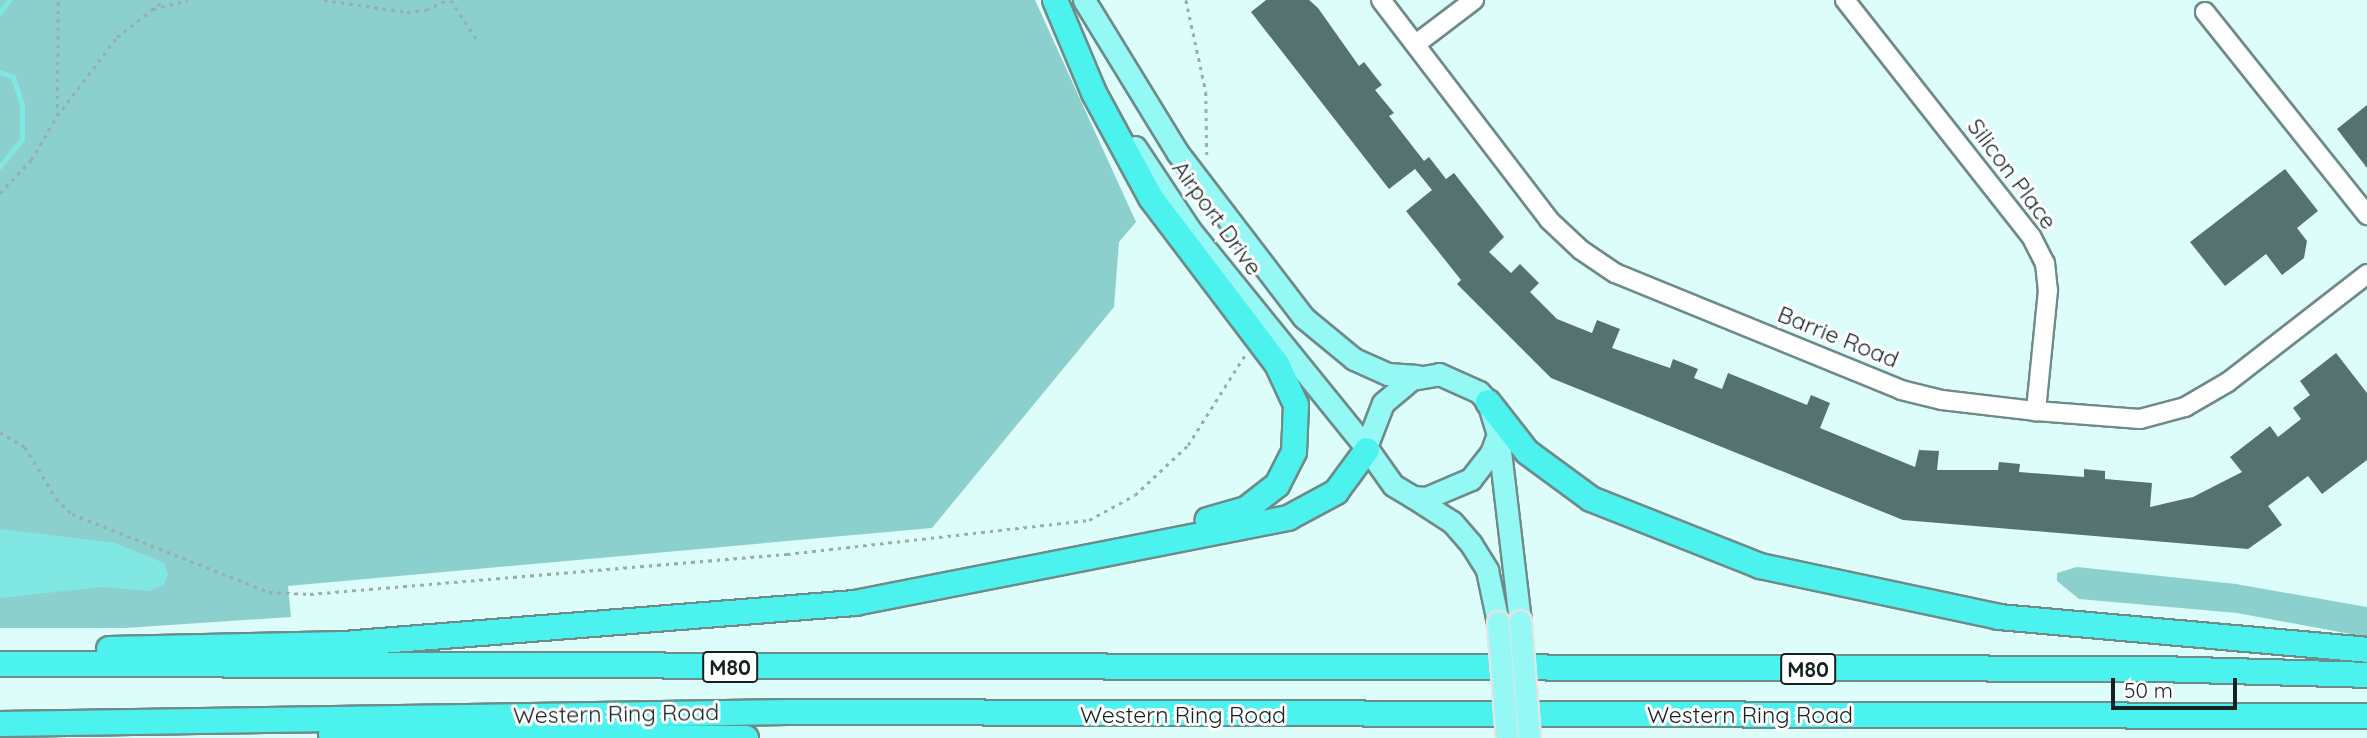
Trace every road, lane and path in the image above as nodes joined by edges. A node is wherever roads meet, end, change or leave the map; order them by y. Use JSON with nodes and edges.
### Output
{"nodes":[{"id":1,"x":58,"y":0,"type":"edge"},
{"id":2,"x":164,"y":0,"type":"edge"},
{"id":3,"x":188,"y":0,"type":"edge"},
{"id":4,"x":324,"y":0,"type":"edge"},
{"id":5,"x":449,"y":0,"type":"edge"},
{"id":6,"x":1056,"y":0,"type":"edge"},
{"id":7,"x":1084,"y":0,"type":"edge"},
{"id":8,"x":1186,"y":0,"type":"edge"},
{"id":9,"x":1381,"y":0,"type":"edge"},
{"id":10,"x":1474,"y":0,"type":"edge"},
{"id":11,"x":1845,"y":0,"type":"edge"},
{"id":12,"x":150,"y":9,"type":"junction"},
{"id":13,"x":2205,"y":12,"type":"dead end"},
{"id":14,"x":479,"y":43,"type":"dead end"},
{"id":15,"x":1416,"y":44,"type":"junction"},
{"id":16,"x":57,"y":116,"type":"junction"},
{"id":17,"x":1198,"y":181,"type":"junction"},
{"id":18,"x":0,"y":193,"type":"edge"},
{"id":19,"x":2367,"y":215,"type":"edge"},
{"id":20,"x":2367,"y":274,"type":"edge"},
{"id":21,"x":1256,"y":340,"type":"junction"},
{"id":22,"x":1419,"y":376,"type":"junction"},
{"id":23,"x":1488,"y":402,"type":"junction"},
{"id":24,"x":2036,"y":411,"type":"junction"},
{"id":25,"x":0,"y":432,"type":"edge"},
{"id":26,"x":1497,"y":434,"type":"junction"},
{"id":27,"x":1366,"y":449,"type":"junction"},
{"id":28,"x":1413,"y":497,"type":"junction"},
{"id":29,"x":1035,"y":567,"type":"junction"},
{"id":30,"x":2367,"y":650,"type":"edge"},
{"id":31,"x":0,"y":651,"type":"edge"},
{"id":32,"x":0,"y":664,"type":"edge"},
{"id":33,"x":2367,"y":675,"type":"edge"},
{"id":34,"x":2367,"y":716,"type":"edge"},
{"id":35,"x":0,"y":724,"type":"edge"},
{"id":36,"x":156,"y":724,"type":"junction"},
{"id":37,"x":746,"y":738,"type":"edge"},
{"id":38,"x":1507,"y":738,"type":"edge"},
{"id":39,"x":1529,"y":738,"type":"edge"}],
"edges":[{"from":1,"to":16,"type":"path"},
{"from":2,"to":12,"type":"path"},
{"from":3,"to":12,"type":"path"},
{"from":4,"to":5,"type":"path"},
{"from":5,"to":14,"type":"path"},
{"from":6,"to":21,"type":"highway"},
{"from":6,"to":27,"type":"main road","name":"Airport Drive"},
{"from":7,"to":17,"type":"main road","name":"Airport Drive"},
{"from":8,"to":17,"type":"path"},
{"from":9,"to":15,"type":"street","name":"Barrie Road"},
{"from":10,"to":15,"type":"street"},
{"from":11,"to":24,"type":"street","name":"Silicon Place"},
{"from":12,"to":16,"type":"path"},
{"from":13,"to":19,"type":"street"},
{"from":15,"to":24,"type":"street","name":"Barrie Road"},
{"from":16,"to":18,"type":"path"},
{"from":17,"to":22,"type":"main road","name":"Airport Drive"},
{"from":20,"to":24,"type":"street","name":"Barrie Road"},
{"from":21,"to":25,"type":"path"},
{"from":21,"to":29,"type":"highway"},
{"from":22,"to":23,"type":"main road"},
{"from":22,"to":27,"type":"main road"},
{"from":23,"to":26,"type":"main road"},
{"from":23,"to":30,"type":"highway"},
{"from":26,"to":28,"type":"main road"},
{"from":26,"to":39,"type":"main road","bridge":true},
{"from":27,"to":28,"type":"main road"},
{"from":27,"to":29,"type":"highway"},
{"from":28,"to":38,"type":"main road","bridge":true},
{"from":29,"to":31,"type":"highway"},
{"from":32,"to":33,"type":"highway","name":"Western Ring Road","number":"M80"},
{"from":34,"to":36,"type":"highway","name":"Western Ring Road","number":"M80"},
{"from":35,"to":36,"type":"highway","name":"Western Ring Road","number":"M80"},
{"from":36,"to":37,"type":"highway"}]}
